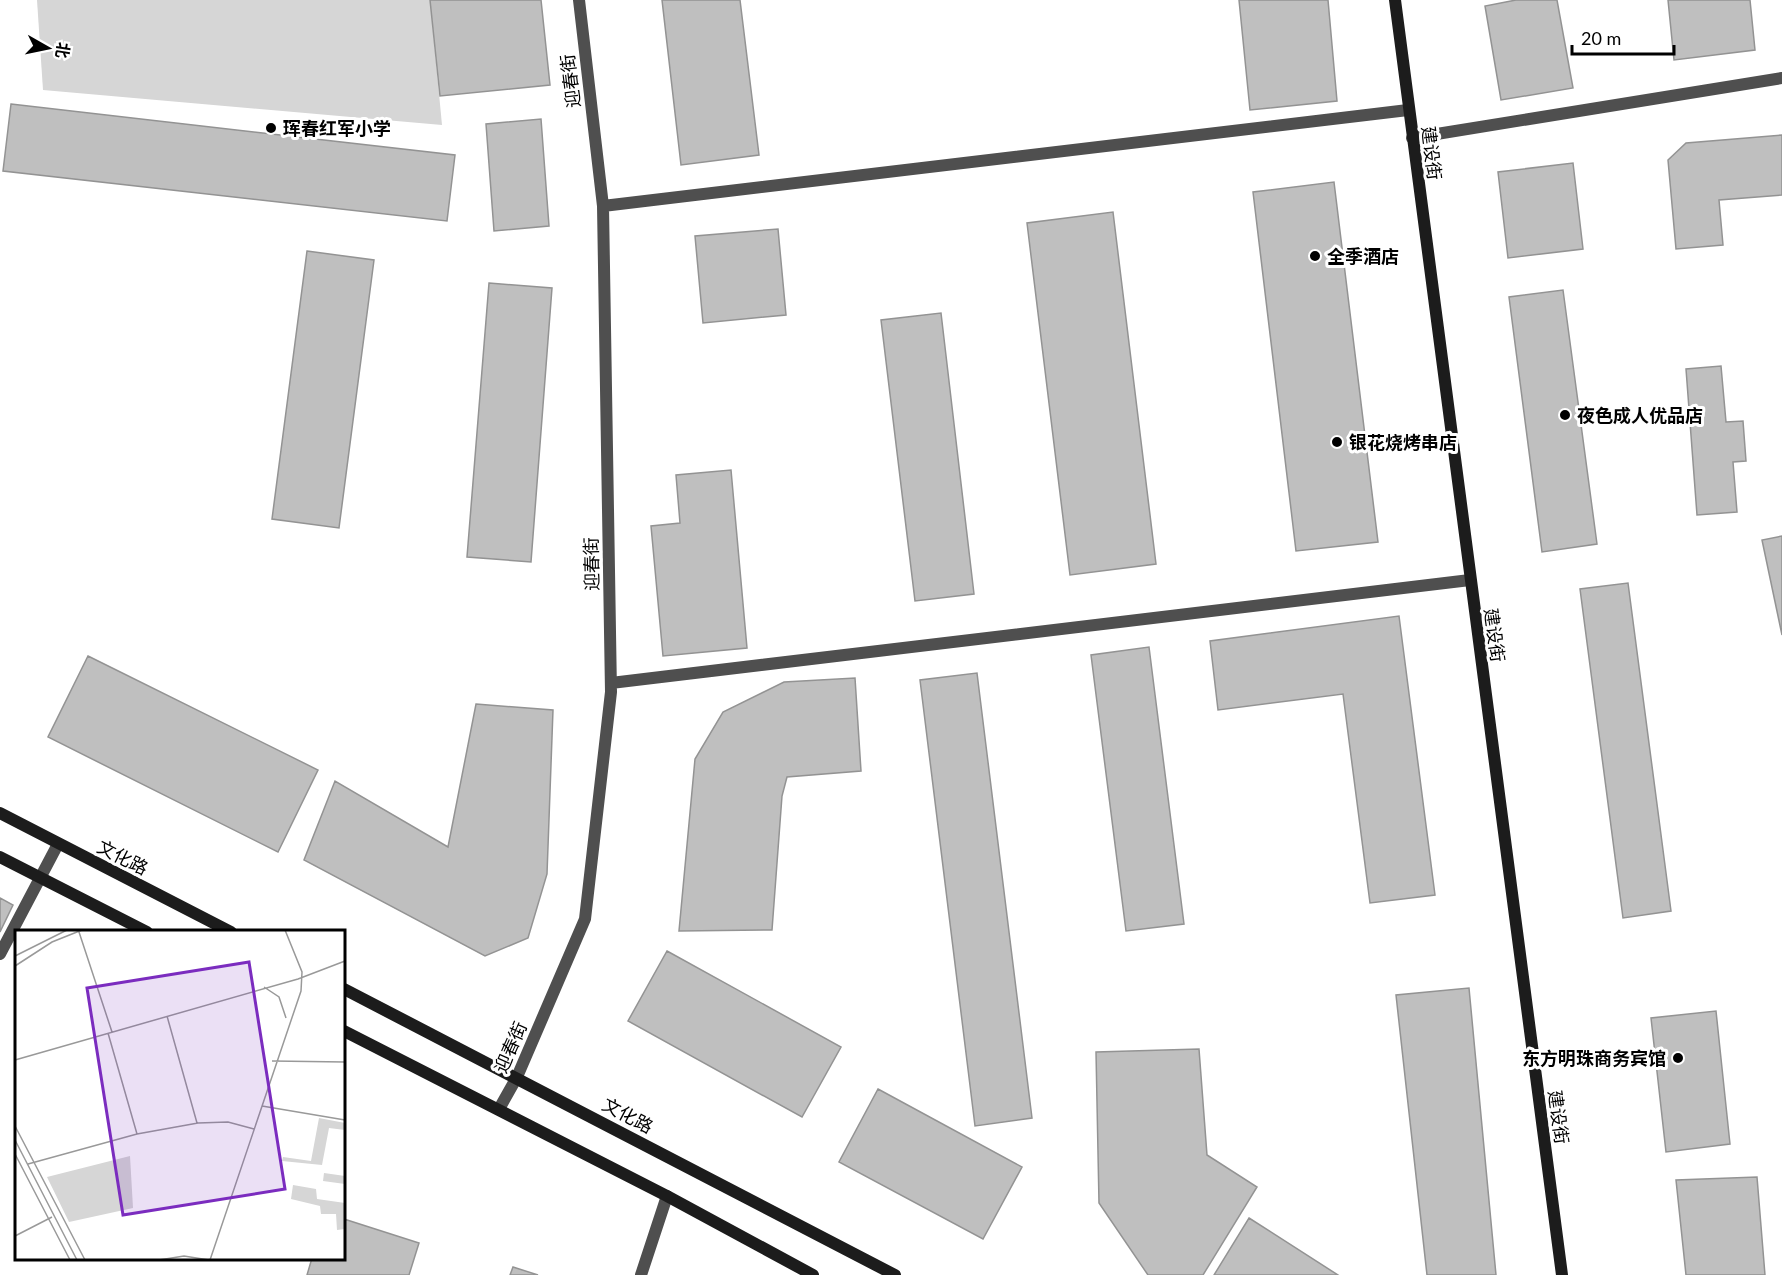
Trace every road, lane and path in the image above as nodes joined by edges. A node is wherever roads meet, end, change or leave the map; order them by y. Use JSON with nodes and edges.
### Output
{"nodes":[{"id":1,"x":579,"y":0,"type":"edge"},
{"id":2,"x":1395,"y":0,"type":"edge"},
{"id":3,"x":1782,"y":78,"type":"edge"},
{"id":4,"x":1408,"y":110,"type":"junction"},
{"id":5,"x":1412,"y":138,"type":"junction"},
{"id":6,"x":603,"y":206,"type":"junction"},
{"id":7,"x":1470,"y":580,"type":"junction"},
{"id":8,"x":611,"y":683,"type":"junction"},
{"id":9,"x":0,"y":813,"type":"edge"},
{"id":10,"x":58,"y":844,"type":"junction"},
{"id":11,"x":0,"y":856,"type":"edge"},
{"id":12,"x":39,"y":877,"type":"junction"},
{"id":13,"x":143,"y":930,"type":"edge"},
{"id":14,"x":227,"y":930,"type":"edge"},
{"id":15,"x":0,"y":954,"type":"edge"},
{"id":16,"x":345,"y":990,"type":"edge"},
{"id":17,"x":345,"y":1032,"type":"edge"},
{"id":18,"x":517,"y":1077,"type":"junction"},
{"id":19,"x":499,"y":1109,"type":"junction"},
{"id":20,"x":667,"y":1196,"type":"junction"},
{"id":21,"x":640,"y":1275,"type":"edge"},
{"id":22,"x":813,"y":1275,"type":"edge"},
{"id":23,"x":895,"y":1275,"type":"edge"},
{"id":24,"x":1562,"y":1275,"type":"edge"}],
"edges":[{"from":1,"to":6,"type":"street","name":"迎春街"},
{"from":2,"to":4,"type":"main road","name":"建设街"},
{"from":3,"to":5,"type":"street"},
{"from":4,"to":5,"type":"main road","name":"建设街"},
{"from":4,"to":6,"type":"street"},
{"from":5,"to":7,"type":"main road","name":"建设街"},
{"from":6,"to":8,"type":"street","name":"迎春街"},
{"from":7,"to":8,"type":"street"},
{"from":7,"to":24,"type":"main road","name":"建设街"},
{"from":8,"to":18,"type":"street","name":"迎春街"},
{"from":9,"to":10,"type":"main road","name":"文化路"},
{"from":10,"to":12,"type":"street"},
{"from":10,"to":14,"type":"main road","name":"文化路"},
{"from":11,"to":12,"type":"main road"},
{"from":12,"to":13,"type":"main road"},
{"from":12,"to":15,"type":"street"},
{"from":16,"to":18,"type":"main road","name":"文化路"},
{"from":17,"to":19,"type":"main road"},
{"from":18,"to":19,"type":"street","name":"迎春街"},
{"from":18,"to":23,"type":"main road","name":"文化路"},
{"from":19,"to":20,"type":"main road"},
{"from":20,"to":21,"type":"street"},
{"from":20,"to":22,"type":"main road"}]}
